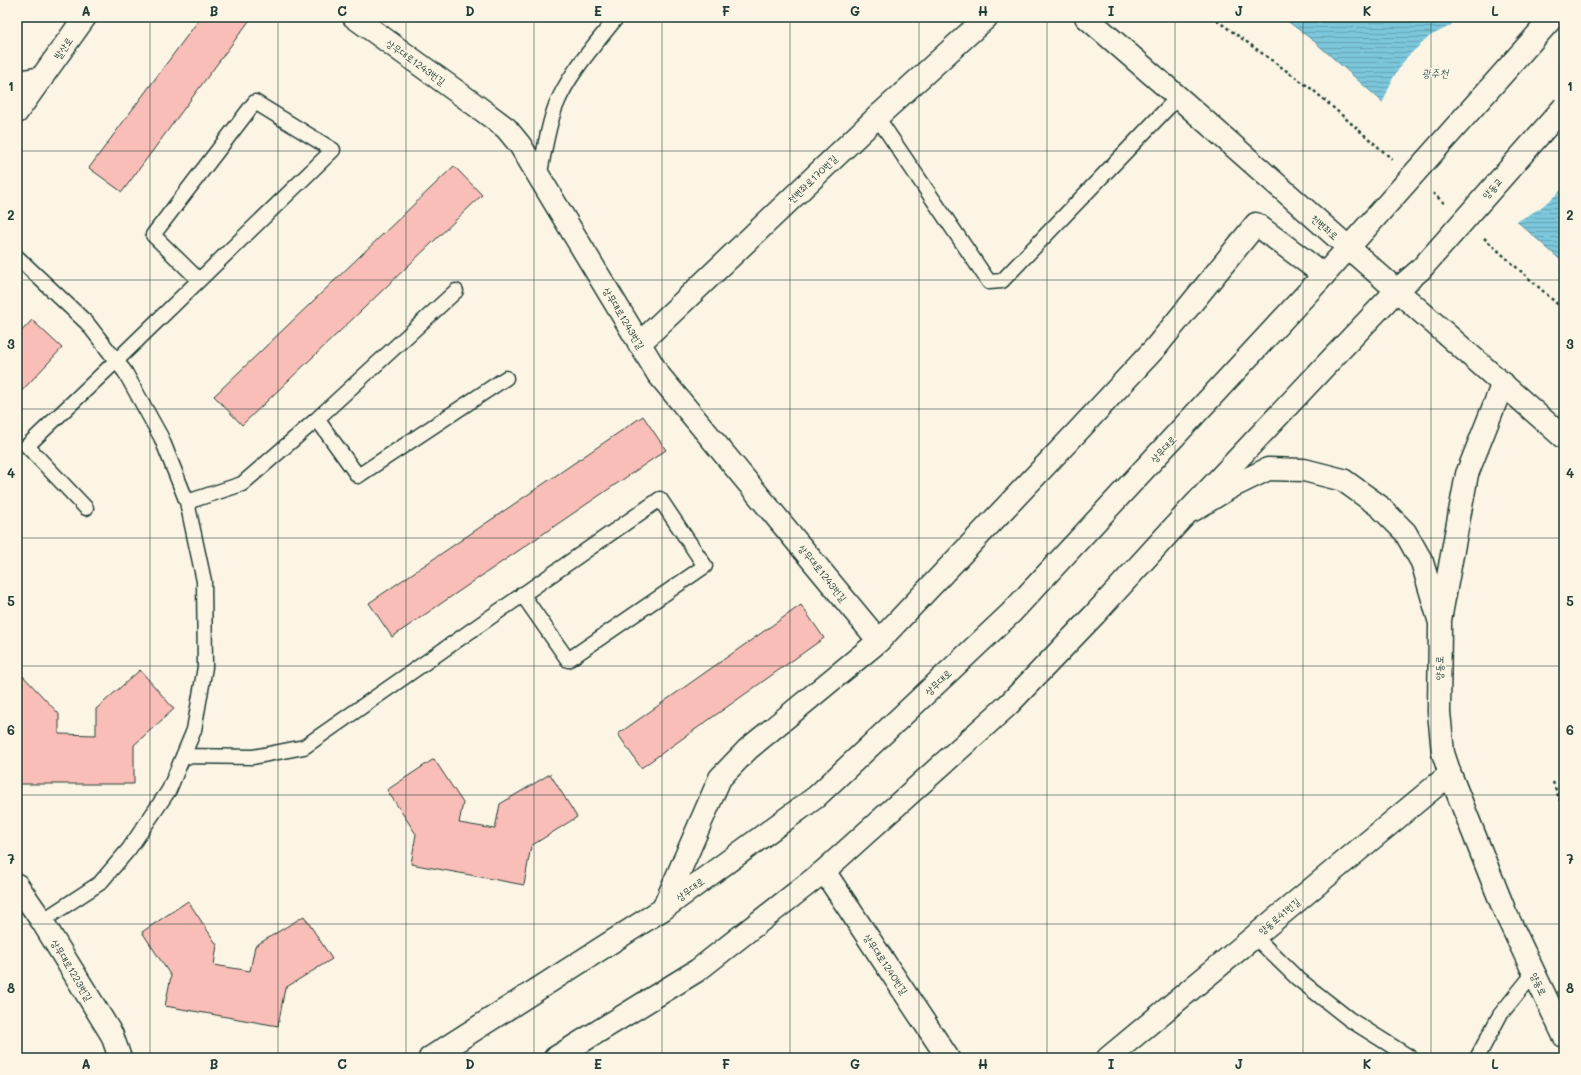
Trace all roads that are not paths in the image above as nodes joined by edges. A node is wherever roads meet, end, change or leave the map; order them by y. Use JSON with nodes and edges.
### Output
{"nodes":[{"id":1,"x":84,"y":17,"type":"edge"},
{"id":2,"x":354,"y":17,"type":"edge"},
{"id":3,"x":617,"y":17,"type":"edge"},
{"id":4,"x":987,"y":17,"type":"edge"},
{"id":5,"x":1086,"y":17,"type":"edge"},
{"id":6,"x":1553,"y":17,"type":"edge"},
{"id":7,"x":42,"y":78,"type":"junction"},
{"id":8,"x":17,"y":82,"type":"edge"},
{"id":9,"x":1178,"y":97,"type":"junction"},
{"id":10,"x":1564,"y":106,"type":"edge"},
{"id":11,"x":17,"y":112,"type":"edge"},
{"id":12,"x":877,"y":117,"type":"junction"},
{"id":13,"x":540,"y":177,"type":"junction"},
{"id":14,"x":1348,"y":247,"type":"junction"},
{"id":15,"x":17,"y":257,"type":"edge"},
{"id":16,"x":1324,"y":275,"type":"junction"},
{"id":17,"x":199,"y":280,"type":"junction"},
{"id":18,"x":1397,"y":290,"type":"junction"},
{"id":19,"x":456,"y":291,"type":"dead end"},
{"id":20,"x":639,"y":344,"type":"junction"},
{"id":21,"x":116,"y":361,"type":"junction"},
{"id":22,"x":506,"y":378,"type":"dead end"},
{"id":23,"x":1503,"y":383,"type":"junction"},
{"id":24,"x":318,"y":419,"type":"junction"},
{"id":25,"x":1564,"y":438,"type":"edge"},
{"id":26,"x":187,"y":502,"type":"junction"},
{"id":27,"x":86,"y":508,"type":"dead end"},
{"id":28,"x":1186,"y":514,"type":"junction"},
{"id":29,"x":522,"y":594,"type":"junction"},
{"id":30,"x":1440,"y":623,"type":"junction"},
{"id":31,"x":879,"y":641,"type":"junction"},
{"id":32,"x":183,"y":756,"type":"junction"},
{"id":33,"x":1450,"y":774,"type":"junction"},
{"id":34,"x":824,"y":871,"type":"junction"},
{"id":35,"x":17,"y":885,"type":"edge"},
{"id":36,"x":663,"y":908,"type":"junction"},
{"id":37,"x":42,"y":921,"type":"junction"},
{"id":38,"x":1254,"y":936,"type":"junction"},
{"id":39,"x":1534,"y":973,"type":"junction"},
{"id":40,"x":1564,"y":1036,"type":"edge"},
{"id":41,"x":120,"y":1058,"type":"edge"},
{"id":42,"x":430,"y":1058,"type":"edge"},
{"id":43,"x":555,"y":1058,"type":"edge"},
{"id":44,"x":948,"y":1058,"type":"edge"},
{"id":45,"x":1108,"y":1058,"type":"edge"},
{"id":46,"x":1411,"y":1058,"type":"edge"},
{"id":47,"x":1477,"y":1058,"type":"edge"}],
"edges":[{"from":1,"to":7,"type":"street","name":"발산로"},
{"from":2,"to":13,"type":"street","name":"상무대로1243번길"},
{"from":3,"to":13,"type":"lane"},
{"from":4,"to":12,"type":"street","name":"천변좌로170번길"},
{"from":5,"to":9,"type":"street","name":"천변좌로"},
{"from":6,"to":14,"type":"street","name":"상무대로","bridge":true},
{"from":7,"to":8,"type":"street"},
{"from":7,"to":11,"type":"street","name":"발산로"},
{"from":9,"to":12,"type":"lane"},
{"from":9,"to":14,"type":"street","name":"천변좌로"},
{"from":10,"to":18,"type":"street","name":"양동교","bridge":true},
{"from":12,"to":20,"type":"street","name":"천변좌로170번길"},
{"from":13,"to":20,"type":"street","name":"상무대로1243번길"},
{"from":14,"to":16,"type":"street","name":"상무대로"},
{"from":14,"to":18,"type":"street","name":"천변좌로"},
{"from":15,"to":21,"type":"lane"},
{"from":16,"to":31,"type":"street"},
{"from":16,"to":36,"type":"street","name":"상무대로"},
{"from":17,"to":17,"type":"lane"},
{"from":17,"to":21,"type":"lane"},
{"from":18,"to":23,"type":"street","name":"천변좌로"},
{"from":18,"to":28,"type":"street"},
{"from":19,"to":24,"type":"lane"},
{"from":20,"to":31,"type":"street","name":"상무대로1243번길"},
{"from":21,"to":26,"type":"lane"},
{"from":21,"to":27,"type":"lane"},
{"from":22,"to":24,"type":"lane"},
{"from":23,"to":25,"type":"street","name":"천변좌로"},
{"from":23,"to":30,"type":"street"},
{"from":24,"to":26,"type":"lane"},
{"from":26,"to":32,"type":"lane"},
{"from":28,"to":30,"type":"street","name":"양동로"},
{"from":28,"to":34,"type":"street"},
{"from":29,"to":29,"type":"lane"},
{"from":29,"to":32,"type":"lane"},
{"from":30,"to":33,"type":"street","name":"양동로"},
{"from":31,"to":36,"type":"street"},
{"from":32,"to":37,"type":"lane"},
{"from":33,"to":38,"type":"street","name":"양동로41번길"},
{"from":33,"to":39,"type":"street","name":"양동로"},
{"from":34,"to":43,"type":"street"},
{"from":34,"to":44,"type":"street","name":"상무대로1240번길"},
{"from":35,"to":37,"type":"street","name":"상무대로1223번길"},
{"from":36,"to":42,"type":"street","name":"상무대로"},
{"from":37,"to":41,"type":"street","name":"상무대로1223번길"},
{"from":38,"to":45,"type":"street","name":"양동로41번길"},
{"from":38,"to":46,"type":"lane"},
{"from":39,"to":40,"type":"street","name":"양동로"},
{"from":39,"to":47,"type":"lane"}]}
